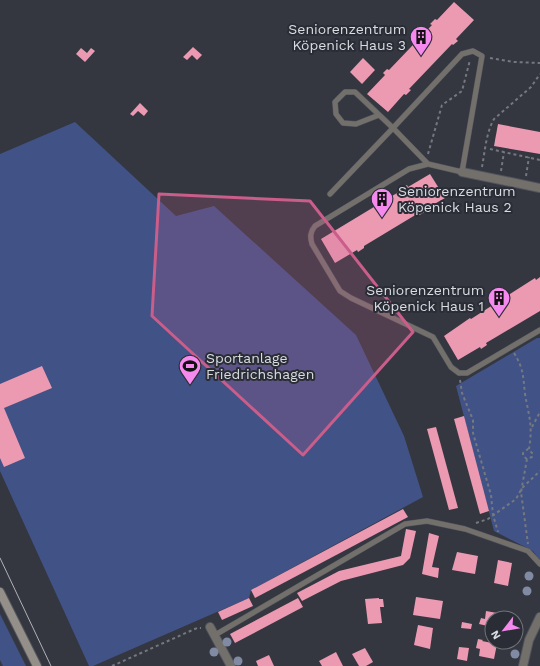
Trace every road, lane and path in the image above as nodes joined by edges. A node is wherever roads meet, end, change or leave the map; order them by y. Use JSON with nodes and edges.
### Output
{"nodes":[{"id":1,"x":472,"y":51,"type":"junction"},
{"id":2,"x":482,"y":56,"type":"junction"},
{"id":3,"x":540,"y":63,"type":"edge"},
{"id":4,"x":540,"y":74,"type":"edge"},
{"id":5,"x":378,"y":115,"type":"junction"},
{"id":6,"x":393,"y":128,"type":"junction"},
{"id":7,"x":490,"y":150,"type":"dead end"},
{"id":8,"x":504,"y":152,"type":"junction"},
{"id":9,"x":529,"y":158,"type":"junction"},
{"id":10,"x":424,"y":159,"type":"junction"},
{"id":11,"x":540,"y":160,"type":"edge"},
{"id":12,"x":428,"y":164,"type":"junction"},
{"id":13,"x":482,"y":170,"type":"dead end"},
{"id":14,"x":462,"y":172,"type":"junction"},
{"id":15,"x":501,"y":174,"type":"dead end"},
{"id":16,"x":525,"y":178,"type":"dead end"},
{"id":17,"x":540,"y":188,"type":"edge"},
{"id":18,"x":330,"y":194,"type":"dead end"},
{"id":19,"x":540,"y":330,"type":"edge"},
{"id":20,"x":511,"y":347,"type":"junction"},
{"id":21,"x":459,"y":373,"type":"junction"},
{"id":22,"x":540,"y":412,"type":"edge"},
{"id":23,"x":531,"y":428,"type":"junction"},
{"id":24,"x":528,"y":449,"type":"junction"},
{"id":25,"x":527,"y":459,"type":"junction"},
{"id":26,"x":540,"y":471,"type":"edge"},
{"id":27,"x":522,"y":488,"type":"junction"},
{"id":28,"x":493,"y":515,"type":"junction"},
{"id":29,"x":472,"y":522,"type":"dead end"},
{"id":30,"x":505,"y":543,"type":"junction"},
{"id":31,"x":528,"y":550,"type":"junction"},
{"id":32,"x":540,"y":564,"type":"edge"},
{"id":33,"x":0,"y":592,"type":"edge"},
{"id":34,"x":540,"y":617,"type":"edge"},
{"id":35,"x":210,"y":627,"type":"joint"},
{"id":36,"x":215,"y":635,"type":"junction"},
{"id":37,"x":37,"y":666,"type":"edge"},
{"id":38,"x":112,"y":666,"type":"edge"},
{"id":39,"x":231,"y":666,"type":"edge"},
{"id":40,"x":523,"y":666,"type":"edge"}],
"edges":[{"from":1,"to":2,"type":"lane"},
{"from":1,"to":6,"type":"lane"},
{"from":1,"to":10,"type":"path"},
{"from":2,"to":3,"type":"path"},
{"from":2,"to":14,"type":"lane"},
{"from":4,"to":13,"type":"path"},
{"from":5,"to":5,"type":"lane"},
{"from":5,"to":6,"type":"lane"},
{"from":6,"to":10,"type":"lane"},
{"from":6,"to":18,"type":"lane"},
{"from":7,"to":8,"type":"path"},
{"from":8,"to":9,"type":"path"},
{"from":8,"to":15,"type":"path"},
{"from":9,"to":11,"type":"path"},
{"from":9,"to":16,"type":"path"},
{"from":10,"to":12,"type":"lane"},
{"from":12,"to":14,"type":"lane"},
{"from":12,"to":21,"type":"lane"},
{"from":14,"to":17,"type":"street"},
{"from":19,"to":20,"type":"lane"},
{"from":20,"to":21,"type":"lane"},
{"from":20,"to":23,"type":"path"},
{"from":21,"to":28,"type":"path"},
{"from":22,"to":23,"type":"path"},
{"from":23,"to":24,"type":"path"},
{"from":24,"to":25,"type":"path"},
{"from":24,"to":25,"type":"path"},
{"from":25,"to":27,"type":"path"},
{"from":26,"to":27,"type":"path"},
{"from":27,"to":28,"type":"path"},
{"from":27,"to":31,"type":"path"},
{"from":28,"to":29,"type":"path"},
{"from":28,"to":30,"type":"path"},
{"from":30,"to":31,"type":"lane"},
{"from":30,"to":36,"type":"lane"},
{"from":31,"to":32,"type":"lane"},
{"from":33,"to":37,"type":"main road"},
{"from":34,"to":40,"type":"street"},
{"from":35,"to":36,"type":"street"},
{"from":35,"to":38,"type":"path"},
{"from":36,"to":39,"type":"street"}]}
